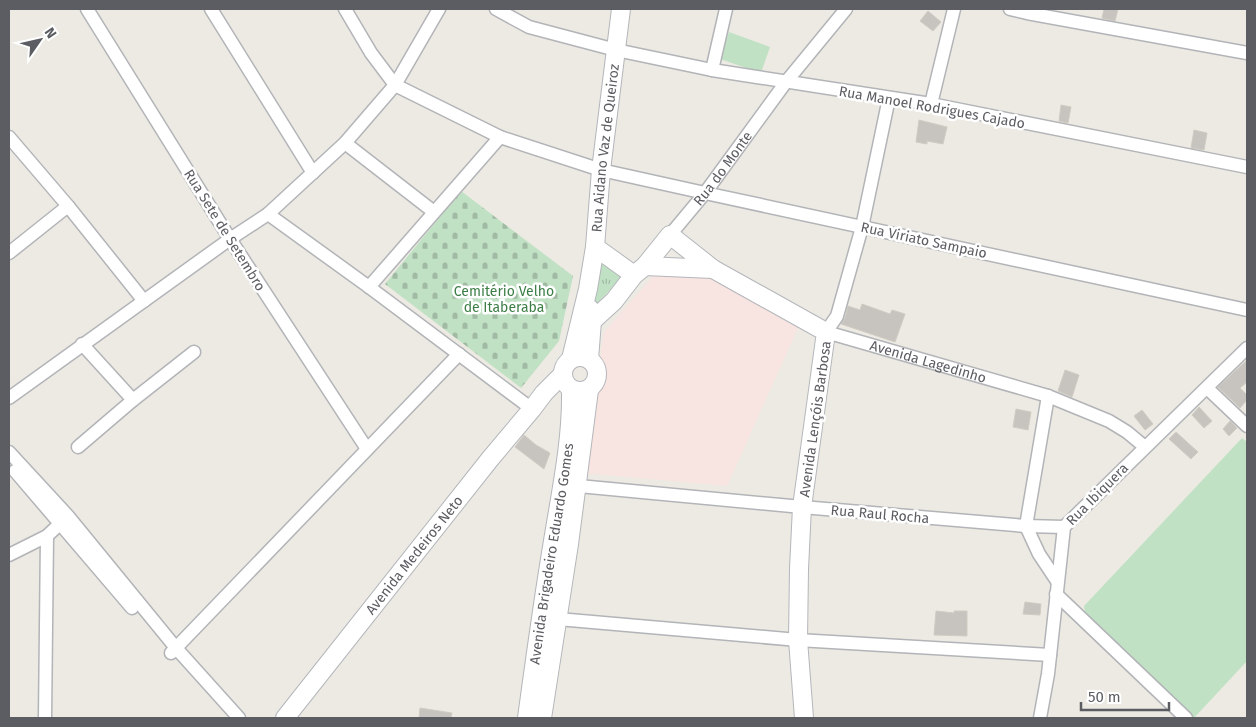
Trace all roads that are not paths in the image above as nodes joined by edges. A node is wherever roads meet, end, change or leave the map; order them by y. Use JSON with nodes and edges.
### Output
{"nodes":[{"id":1,"x":87,"y":9,"type":"edge"},
{"id":2,"x":211,"y":9,"type":"edge"},
{"id":3,"x":345,"y":9,"type":"edge"},
{"id":4,"x":439,"y":9,"type":"edge"},
{"id":5,"x":496,"y":9,"type":"edge"},
{"id":6,"x":621,"y":9,"type":"edge"},
{"id":7,"x":726,"y":9,"type":"edge"},
{"id":8,"x":846,"y":9,"type":"edge"},
{"id":9,"x":954,"y":9,"type":"edge"},
{"id":10,"x":1010,"y":9,"type":"edge"},
{"id":11,"x":616,"y":50,"type":"junction"},
{"id":12,"x":1247,"y":53,"type":"edge"},
{"id":13,"x":712,"y":70,"type":"junction"},
{"id":14,"x":786,"y":82,"type":"junction"},
{"id":15,"x":394,"y":85,"type":"junction"},
{"id":16,"x":889,"y":98,"type":"junction"},
{"id":17,"x":931,"y":104,"type":"junction"},
{"id":18,"x":9,"y":137,"type":"edge"},
{"id":19,"x":500,"y":137,"type":"junction"},
{"id":20,"x":345,"y":143,"type":"junction"},
{"id":21,"x":1247,"y":167,"type":"edge"},
{"id":22,"x":600,"y":170,"type":"junction"},
{"id":23,"x":313,"y":173,"type":"junction"},
{"id":24,"x":706,"y":193,"type":"junction"},
{"id":25,"x":68,"y":206,"type":"junction"},
{"id":26,"x":434,"y":212,"type":"junction"},
{"id":27,"x":268,"y":214,"type":"junction"},
{"id":28,"x":862,"y":227,"type":"junction"},
{"id":29,"x":670,"y":235,"type":"junction"},
{"id":30,"x":230,"y":239,"type":"junction"},
{"id":31,"x":595,"y":247,"type":"junction"},
{"id":32,"x":9,"y":253,"type":"edge"},
{"id":33,"x":713,"y":269,"type":"junction"},
{"id":34,"x":640,"y":271,"type":"junction"},
{"id":35,"x":369,"y":287,"type":"junction"},
{"id":36,"x":588,"y":289,"type":"junction"},
{"id":37,"x":144,"y":301,"type":"junction"},
{"id":38,"x":1247,"y":310,"type":"edge"},
{"id":39,"x":592,"y":320,"type":"junction"},
{"id":40,"x":826,"y":332,"type":"junction"},
{"id":41,"x":82,"y":344,"type":"junction"},
{"id":42,"x":1247,"y":348,"type":"edge"},
{"id":43,"x":194,"y":352,"type":"dead end"},
{"id":44,"x":459,"y":354,"type":"junction"},
{"id":45,"x":575,"y":376,"type":"junction"},
{"id":46,"x":1206,"y":388,"type":"junction"},
{"id":47,"x":1048,"y":396,"type":"junction"},
{"id":48,"x":9,"y":398,"type":"edge"},
{"id":49,"x":133,"y":400,"type":"junction"},
{"id":50,"x":532,"y":409,"type":"junction"},
{"id":51,"x":1247,"y":426,"type":"edge"},
{"id":52,"x":78,"y":447,"type":"dead end"},
{"id":53,"x":1145,"y":447,"type":"junction"},
{"id":54,"x":367,"y":449,"type":"junction"},
{"id":55,"x":9,"y":452,"type":"edge"},
{"id":56,"x":9,"y":463,"type":"edge"},
{"id":57,"x":569,"y":485,"type":"junction"},
{"id":58,"x":802,"y":508,"type":"junction"},
{"id":59,"x":64,"y":520,"type":"junction"},
{"id":60,"x":1026,"y":526,"type":"junction"},
{"id":61,"x":1064,"y":526,"type":"junction"},
{"id":62,"x":47,"y":536,"type":"junction"},
{"id":63,"x":561,"y":543,"type":"junction"},
{"id":64,"x":9,"y":555,"type":"edge"},
{"id":65,"x":1058,"y":581,"type":"junction"},
{"id":66,"x":1056,"y":594,"type":"junction"},
{"id":67,"x":558,"y":619,"type":"junction"},
{"id":68,"x":798,"y":640,"type":"junction"},
{"id":69,"x":173,"y":650,"type":"junction"},
{"id":70,"x":1050,"y":655,"type":"junction"},
{"id":71,"x":45,"y":718,"type":"edge"},
{"id":72,"x":230,"y":718,"type":"edge"},
{"id":73,"x":239,"y":718,"type":"edge"},
{"id":74,"x":285,"y":718,"type":"edge"},
{"id":75,"x":527,"y":718,"type":"edge"},
{"id":76,"x":542,"y":718,"type":"edge"},
{"id":77,"x":804,"y":718,"type":"edge"},
{"id":78,"x":1040,"y":718,"type":"edge"},
{"id":79,"x":1186,"y":718,"type":"edge"}],
"edges":[{"from":1,"to":30,"type":"street","name":"Rua Sete de Setembro"},
{"from":2,"to":23,"type":"street"},
{"from":3,"to":15,"type":"street"},
{"from":4,"to":15,"type":"street"},
{"from":5,"to":11,"type":"street","name":"Rua Manoel Rodrigues Cajado"},
{"from":6,"to":11,"type":"street","name":"Rua Aidano Vaz de Queiroz"},
{"from":7,"to":13,"type":"street"},
{"from":8,"to":14,"type":"street","name":"Rua do Monte"},
{"from":9,"to":17,"type":"street"},
{"from":10,"to":12,"type":"street"},
{"from":11,"to":13,"type":"street","name":"Rua Manoel Rodrigues Cajado"},
{"from":11,"to":22,"type":"street","name":"Rua Aidano Vaz de Queiroz"},
{"from":13,"to":14,"type":"street","name":"Rua Manoel Rodrigues Cajado"},
{"from":14,"to":16,"type":"street","name":"Rua Manoel Rodrigues Cajado"},
{"from":14,"to":24,"type":"street","name":"Rua do Monte"},
{"from":15,"to":19,"type":"street","name":"Rua Viriato Sampaio"},
{"from":15,"to":20,"type":"street"},
{"from":16,"to":17,"type":"street","name":"Rua Manoel Rodrigues Cajado"},
{"from":16,"to":28,"type":"street","name":"Avenida Lençóis Barbosa"},
{"from":17,"to":21,"type":"street","name":"Rua Manoel Rodrigues Cajado"},
{"from":18,"to":25,"type":"street"},
{"from":19,"to":22,"type":"street","name":"Rua Viriato Sampaio"},
{"from":19,"to":26,"type":"street"},
{"from":20,"to":23,"type":"street"},
{"from":20,"to":26,"type":"street"},
{"from":22,"to":24,"type":"street","name":"Rua Viriato Sampaio"},
{"from":22,"to":31,"type":"street","name":"Rua Aidano Vaz de Queiroz"},
{"from":23,"to":27,"type":"street"},
{"from":24,"to":28,"type":"street","name":"Rua Viriato Sampaio"},
{"from":24,"to":29,"type":"street","name":"Rua do Monte"},
{"from":25,"to":32,"type":"street"},
{"from":25,"to":37,"type":"street"},
{"from":26,"to":35,"type":"street"},
{"from":27,"to":30,"type":"street"},
{"from":27,"to":35,"type":"street"},
{"from":28,"to":38,"type":"street","name":"Rua Viriato Sampaio"},
{"from":28,"to":40,"type":"street","name":"Avenida Lençóis Barbosa"},
{"from":29,"to":33,"type":"street","name":"Avenida Lagedinho"},
{"from":29,"to":34,"type":"street","name":"Rua do Monte"},
{"from":30,"to":37,"type":"street"},
{"from":30,"to":54,"type":"street","name":"Rua Sete de Setembro"},
{"from":31,"to":34,"type":"street"},
{"from":31,"to":36,"type":"street","name":"Rua Aidano Vaz de Queiroz"},
{"from":33,"to":34,"type":"street","name":"Avenida Lagedinho"},
{"from":33,"to":40,"type":"street","name":"Avenida Lagedinho"},
{"from":34,"to":39,"type":"street","name":"Rua do Monte"},
{"from":35,"to":44,"type":"street"},
{"from":36,"to":39,"type":"street","name":"Rua Aidano Vaz de Queiroz"},
{"from":36,"to":45,"type":"street","name":"Rua Aidano Vaz de Queiroz"},
{"from":37,"to":41,"type":"street"},
{"from":39,"to":45,"type":"street","name":"Rua Aidano Vaz de Queiroz"},
{"from":40,"to":47,"type":"street","name":"Avenida Lagedinho"},
{"from":40,"to":58,"type":"street","name":"Avenida Lençóis Barbosa"},
{"from":41,"to":48,"type":"street"},
{"from":41,"to":49,"type":"street"},
{"from":42,"to":46,"type":"street","name":"Rua Ibiquera"},
{"from":43,"to":49,"type":"street"},
{"from":44,"to":50,"type":"street"},
{"from":44,"to":54,"type":"street"},
{"from":45,"to":50,"type":"street","name":"Avenida Medeiros Neto"},
{"from":45,"to":57,"type":"street","name":"Avenida Brigadeiro Eduardo Gomes"},
{"from":46,"to":51,"type":"street"},
{"from":46,"to":53,"type":"street","name":"Rua Ibiquera"},
{"from":47,"to":53,"type":"street","name":"Avenida Lagedinho"},
{"from":47,"to":60,"type":"street"},
{"from":49,"to":52,"type":"street"},
{"from":50,"to":74,"type":"street","name":"Avenida Medeiros Neto"},
{"from":53,"to":61,"type":"street","name":"Rua Ibiquera"},
{"from":54,"to":69,"type":"street"},
{"from":55,"to":59,"type":"street"},
{"from":56,"to":59,"type":"street"},
{"from":57,"to":58,"type":"street","name":"Rua Raul Rocha"},
{"from":57,"to":63,"type":"street","name":"Avenida Brigadeiro Eduardo Gomes"},
{"from":58,"to":60,"type":"street","name":"Rua Raul Rocha"},
{"from":58,"to":68,"type":"street","name":"Avenida Lençóis Barbosa"},
{"from":59,"to":62,"type":"street"},
{"from":59,"to":69,"type":"street"},
{"from":60,"to":61,"type":"street","name":"Rua Raul Rocha"},
{"from":60,"to":65,"type":"street"},
{"from":61,"to":65,"type":"street","name":"Rua Ibiquera"},
{"from":62,"to":64,"type":"street"},
{"from":62,"to":71,"type":"street"},
{"from":63,"to":67,"type":"street","name":"Avenida Brigadeiro Eduardo Gomes"},
{"from":63,"to":75,"type":"street","name":"Avenida Brigadeiro Eduardo Gomes"},
{"from":65,"to":66,"type":"street","name":"Rua Ibiquera"},
{"from":66,"to":70,"type":"street","name":"Rua Ibiquera"},
{"from":66,"to":79,"type":"street"},
{"from":67,"to":68,"type":"street"},
{"from":67,"to":76,"type":"street","name":"Avenida Brigadeiro Eduardo Gomes"},
{"from":68,"to":70,"type":"street"},
{"from":68,"to":77,"type":"street","name":"Avenida Lençóis Barbosa"},
{"from":69,"to":72,"type":"street"},
{"from":69,"to":73,"type":"street"},
{"from":70,"to":78,"type":"street","name":"Rua Ibiquera"}]}
